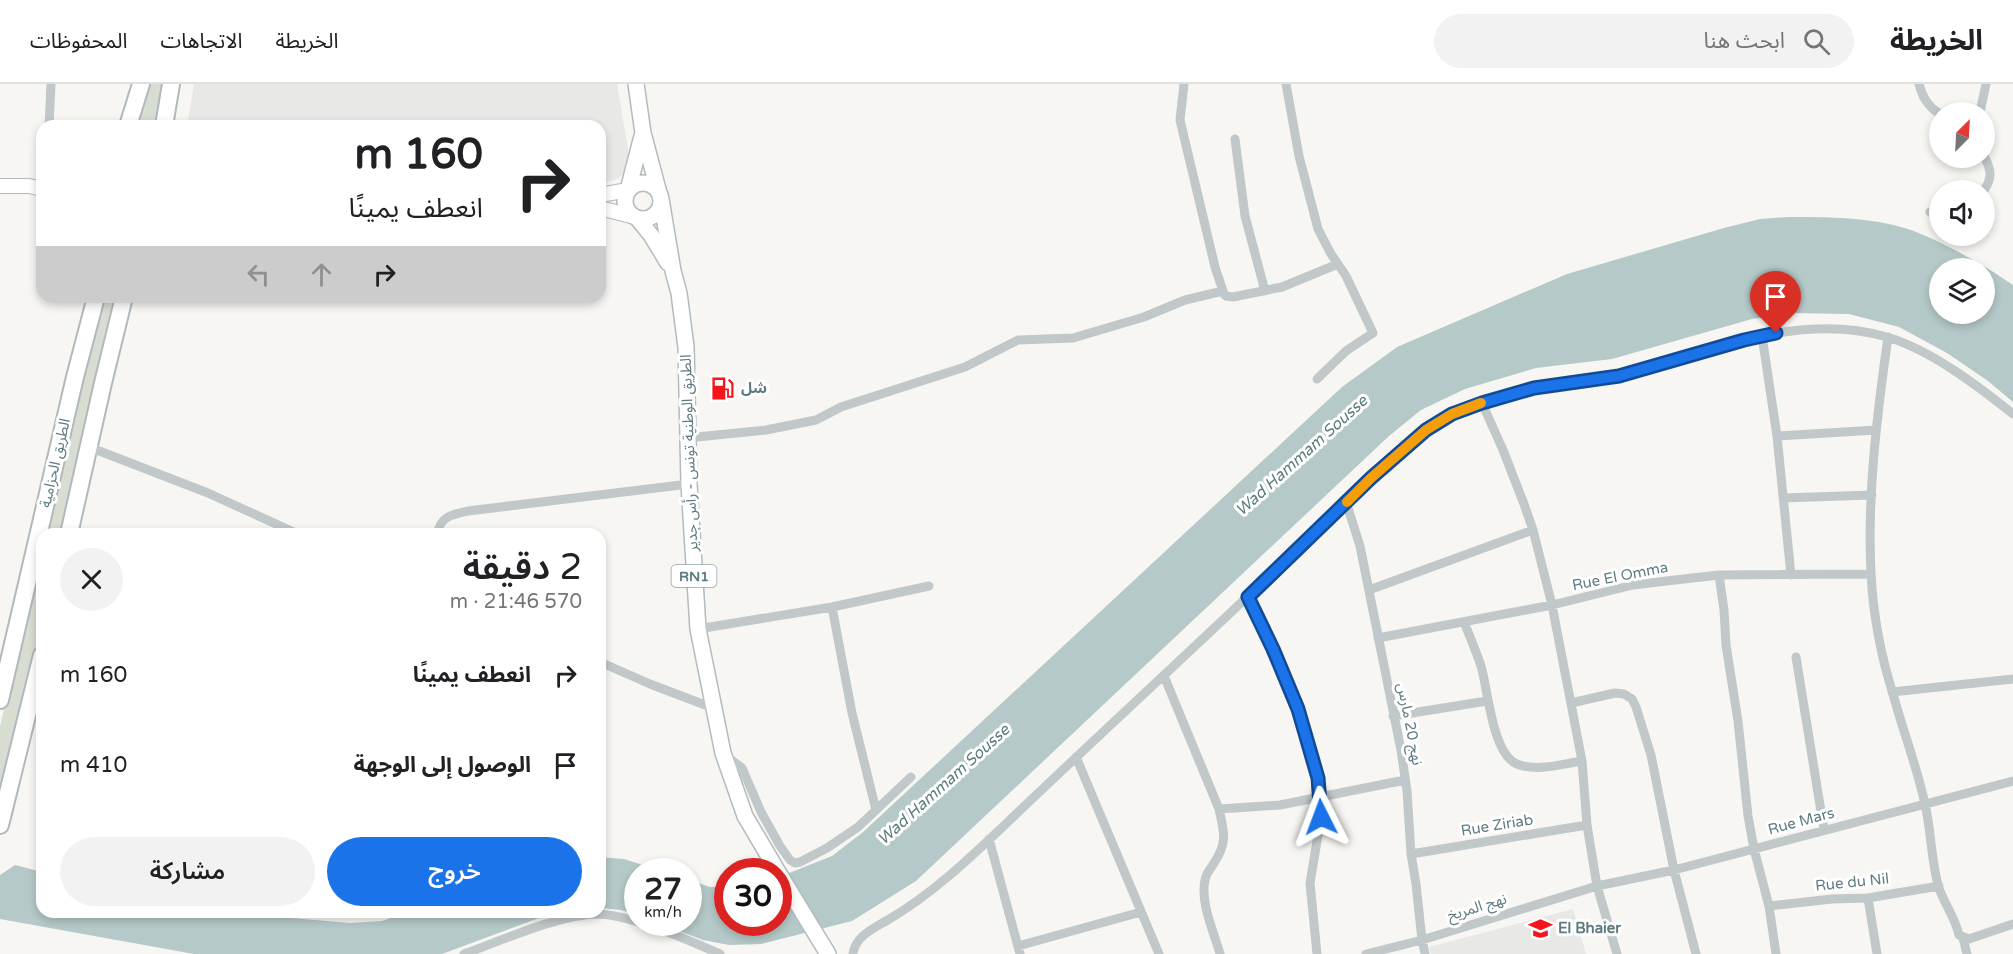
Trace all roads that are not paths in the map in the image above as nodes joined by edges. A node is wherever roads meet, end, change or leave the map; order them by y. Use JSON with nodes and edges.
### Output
{"nodes":[{"id":1,"x":51,"y":84,"type":"edge"},
{"id":2,"x":141,"y":84,"type":"edge"},
{"id":3,"x":171,"y":84,"type":"edge"},
{"id":4,"x":636,"y":84,"type":"edge"},
{"id":5,"x":1184,"y":84,"type":"edge"},
{"id":6,"x":1286,"y":84,"type":"edge"},
{"id":7,"x":1919,"y":84,"type":"edge"},
{"id":8,"x":1986,"y":84,"type":"edge"},
{"id":9,"x":1982,"y":102,"type":"edge"},
{"id":10,"x":1929,"y":106,"type":"edge"},
{"id":11,"x":49,"y":120,"type":"edge"},
{"id":12,"x":130,"y":120,"type":"edge"},
{"id":13,"x":165,"y":120,"type":"edge"},
{"id":14,"x":643,"y":133,"type":"junction"},
{"id":15,"x":1235,"y":139,"type":"dead end"},
{"id":16,"x":0,"y":186,"type":"edge"},
{"id":17,"x":36,"y":186,"type":"edge"},
{"id":18,"x":628,"y":190,"type":"junction"},
{"id":19,"x":606,"y":194,"type":"edge"},
{"id":20,"x":660,"y":196,"type":"junction"},
{"id":21,"x":606,"y":210,"type":"edge"},
{"id":22,"x":634,"y":217,"type":"junction"},
{"id":23,"x":1338,"y":264,"type":"junction"},
{"id":24,"x":673,"y":271,"type":"junction"},
{"id":25,"x":1223,"y":291,"type":"junction"},
{"id":26,"x":1265,"y":291,"type":"junction"},
{"id":27,"x":94,"y":303,"type":"edge"},
{"id":28,"x":123,"y":303,"type":"edge"},
{"id":29,"x":1762,"y":336,"type":"junction"},
{"id":30,"x":1888,"y":337,"type":"junction"},
{"id":31,"x":1317,"y":379,"type":"dead end"},
{"id":32,"x":1482,"y":403,"type":"junction"},
{"id":33,"x":2013,"y":414,"type":"edge"},
{"id":34,"x":1875,"y":430,"type":"junction"},
{"id":35,"x":1777,"y":436,"type":"junction"},
{"id":36,"x":687,"y":438,"type":"junction"},
{"id":37,"x":89,"y":447,"type":"junction"},
{"id":38,"x":689,"y":484,"type":"junction"},
{"id":39,"x":1872,"y":495,"type":"junction"},
{"id":40,"x":1783,"y":498,"type":"junction"},
{"id":41,"x":1346,"y":502,"type":"junction"},
{"id":42,"x":40,"y":528,"type":"edge"},
{"id":43,"x":70,"y":528,"type":"edge"},
{"id":44,"x":285,"y":528,"type":"edge"},
{"id":45,"x":440,"y":528,"type":"edge"},
{"id":46,"x":1533,"y":531,"type":"junction"},
{"id":47,"x":36,"y":545,"type":"edge"},
{"id":48,"x":1871,"y":574,"type":"junction"},
{"id":49,"x":1719,"y":575,"type":"junction"},
{"id":50,"x":1791,"y":575,"type":"junction"},
{"id":51,"x":929,"y":585,"type":"dead end"},
{"id":52,"x":1369,"y":590,"type":"junction"},
{"id":53,"x":1248,"y":597,"type":"junction"},
{"id":54,"x":1552,"y":605,"type":"junction"},
{"id":55,"x":832,"y":606,"type":"junction"},
{"id":56,"x":1464,"y":622,"type":"junction"},
{"id":57,"x":698,"y":629,"type":"junction"},
{"id":58,"x":1378,"y":638,"type":"junction"},
{"id":59,"x":1796,"y":657,"type":"dead end"},
{"id":60,"x":606,"y":665,"type":"edge"},
{"id":61,"x":1164,"y":676,"type":"junction"},
{"id":62,"x":36,"y":679,"type":"edge"},
{"id":63,"x":2013,"y":679,"type":"edge"},
{"id":64,"x":1892,"y":692,"type":"junction"},
{"id":65,"x":0,"y":700,"type":"edge"},
{"id":66,"x":1487,"y":701,"type":"junction"},
{"id":67,"x":1571,"y":704,"type":"junction"},
{"id":68,"x":713,"y":708,"type":"junction"},
{"id":69,"x":1393,"y":716,"type":"junction"},
{"id":70,"x":723,"y":753,"type":"junction"},
{"id":71,"x":1076,"y":757,"type":"junction"},
{"id":72,"x":1582,"y":761,"type":"junction"},
{"id":73,"x":911,"y":777,"type":"dead end"},
{"id":74,"x":1405,"y":780,"type":"junction"},
{"id":75,"x":2013,"y":781,"type":"edge"},
{"id":76,"x":1320,"y":798,"type":"junction"},
{"id":77,"x":1925,"y":804,"type":"junction"},
{"id":78,"x":1219,"y":809,"type":"junction"},
{"id":79,"x":876,"y":810,"type":"junction"},
{"id":80,"x":0,"y":825,"type":"edge"},
{"id":81,"x":1587,"y":825,"type":"junction"},
{"id":82,"x":1824,"y":830,"type":"junction"},
{"id":83,"x":989,"y":839,"type":"junction"},
{"id":84,"x":1754,"y":849,"type":"junction"},
{"id":85,"x":1411,"y":854,"type":"junction"},
{"id":86,"x":771,"y":858,"type":"edge"},
{"id":87,"x":1674,"y":870,"type":"junction"},
{"id":88,"x":1597,"y":886,"type":"junction"},
{"id":89,"x":1939,"y":886,"type":"junction"},
{"id":90,"x":792,"y":894,"type":"edge"},
{"id":91,"x":1868,"y":898,"type":"junction"},
{"id":92,"x":1769,"y":906,"type":"junction"},
{"id":93,"x":1142,"y":912,"type":"junction"},
{"id":94,"x":606,"y":915,"type":"edge"},
{"id":95,"x":570,"y":918,"type":"edge"},
{"id":96,"x":2013,"y":924,"type":"edge"},
{"id":97,"x":1963,"y":938,"type":"junction"},
{"id":98,"x":1422,"y":940,"type":"junction"},
{"id":99,"x":825,"y":949,"type":"edge"},
{"id":100,"x":1019,"y":950,"type":"edge"},
{"id":101,"x":464,"y":954,"type":"edge"},
{"id":102,"x":720,"y":954,"type":"edge"},
{"id":103,"x":853,"y":954,"type":"edge"},
{"id":104,"x":1159,"y":954,"type":"edge"},
{"id":105,"x":1220,"y":954,"type":"edge"},
{"id":106,"x":1317,"y":954,"type":"edge"},
{"id":107,"x":1366,"y":954,"type":"edge"},
{"id":108,"x":1425,"y":954,"type":"edge"},
{"id":109,"x":1617,"y":954,"type":"edge"},
{"id":110,"x":1696,"y":954,"type":"edge"},
{"id":111,"x":1776,"y":954,"type":"edge"},
{"id":112,"x":1877,"y":954,"type":"edge"},
{"id":113,"x":1967,"y":954,"type":"edge"}],
"edges":[{"from":1,"to":11,"type":"street"},
{"from":2,"to":12,"type":"highway"},
{"from":3,"to":13,"type":"highway"},
{"from":4,"to":14,"type":"main road","name":"الطريق الوطنية تونس - رأس جدير","number":"RN1"},
{"from":5,"to":25,"type":"street"},
{"from":6,"to":23,"type":"street"},
{"from":7,"to":10,"type":"street"},
{"from":8,"to":9,"type":"street"},
{"from":14,"to":18,"type":"main road","name":"الطريق الوطنية تونس - رأس جدير","number":"RN1"},
{"from":14,"to":20,"type":"main road","name":"الطريق الوطنية تونس - رأس جدير","number":"RN1"},
{"from":15,"to":26,"type":"street"},
{"from":16,"to":17,"type":"main road"},
{"from":18,"to":19,"type":"main road"},
{"from":18,"to":20,"type":"main road"},
{"from":18,"to":22,"type":"main road","number":"RN1"},
{"from":20,"to":22,"type":"main road"},
{"from":20,"to":24,"type":"main road","name":"الطريق الوطنية تونس - رأس جدير","number":"RN1"},
{"from":21,"to":22,"type":"main road"},
{"from":22,"to":24,"type":"main road","name":"الطريق الوطنية تونس - رأس جدير","number":"RN1"},
{"from":23,"to":26,"type":"street"},
{"from":23,"to":31,"type":"street"},
{"from":24,"to":36,"type":"main road","name":"الطريق الوطنية تونس - رأس جدير","number":"RN1"},
{"from":25,"to":26,"type":"street"},
{"from":25,"to":36,"type":"street"},
{"from":27,"to":42,"type":"highway","name":"الطريق الحزامية"},
{"from":28,"to":37,"type":"highway","name":"الطريق الحزامية"},
{"from":29,"to":30,"type":"street"},
{"from":29,"to":32,"type":"street"},
{"from":29,"to":35,"type":"street"},
{"from":30,"to":33,"type":"street"},
{"from":30,"to":34,"type":"street"},
{"from":32,"to":41,"type":"street"},
{"from":32,"to":46,"type":"street"},
{"from":34,"to":35,"type":"street"},
{"from":34,"to":39,"type":"street"},
{"from":35,"to":40,"type":"street"},
{"from":36,"to":38,"type":"main road","name":"الطريق الوطنية تونس - رأس جدير","number":"RN1"},
{"from":37,"to":43,"type":"highway","name":"الطريق الحزامية"},
{"from":37,"to":44,"type":"street"},
{"from":38,"to":45,"type":"street"},
{"from":38,"to":57,"type":"main road","name":"الطريق الوطنية تونس - رأس جدير","number":"RN1"},
{"from":39,"to":40,"type":"street"},
{"from":39,"to":48,"type":"street"},
{"from":40,"to":50,"type":"street"},
{"from":41,"to":52,"type":"street","name":"نهج 20 مارس"},
{"from":41,"to":53,"type":"street"},
{"from":46,"to":52,"type":"street"},
{"from":46,"to":54,"type":"street"},
{"from":47,"to":65,"type":"highway","name":"الطريق الحزامية"},
{"from":48,"to":50,"type":"street","name":"Rue El Omma"},
{"from":48,"to":64,"type":"street"},
{"from":49,"to":50,"type":"street","name":"Rue El Omma"},
{"from":49,"to":54,"type":"street","name":"Rue El Omma"},
{"from":49,"to":84,"type":"street"},
{"from":51,"to":55,"type":"street"},
{"from":52,"to":58,"type":"street","name":"نهج 20 مارس"},
{"from":53,"to":61,"type":"street"},
{"from":53,"to":76,"type":"street"},
{"from":54,"to":56,"type":"street","name":"Rue El Omma"},
{"from":54,"to":67,"type":"street"},
{"from":55,"to":57,"type":"street"},
{"from":55,"to":79,"type":"street"},
{"from":56,"to":58,"type":"street","name":"Rue El Omma"},
{"from":56,"to":66,"type":"street"},
{"from":57,"to":68,"type":"main road","name":"الطريق الوطنية تونس - رأس جدير","number":"RN1"},
{"from":58,"to":69,"type":"street","name":"نهج 20 مارس"},
{"from":59,"to":82,"type":"street"},
{"from":60,"to":68,"type":"street"},
{"from":61,"to":71,"type":"street"},
{"from":61,"to":78,"type":"street"},
{"from":62,"to":80,"type":"highway"},
{"from":63,"to":64,"type":"street"},
{"from":64,"to":77,"type":"street"},
{"from":66,"to":69,"type":"street"},
{"from":66,"to":72,"type":"street"},
{"from":67,"to":72,"type":"street"},
{"from":67,"to":87,"type":"street"},
{"from":68,"to":70,"type":"main road","name":"الطريق الوطنية تونس - رأس جدير","number":"RN1"},
{"from":69,"to":74,"type":"street","name":"نهج 20 مارس"},
{"from":70,"to":79,"type":"street"},
{"from":70,"to":86,"type":"main road","name":"الطريق الوطنية تونس - رأس جدير","number":"RN1"},
{"from":71,"to":83,"type":"street"},
{"from":71,"to":93,"type":"street"},
{"from":72,"to":81,"type":"street"},
{"from":73,"to":79,"type":"street"},
{"from":74,"to":76,"type":"street"},
{"from":74,"to":85,"type":"street","name":"نهج 20 مارس"},
{"from":75,"to":77,"type":"street","name":"Rue Mars"},
{"from":76,"to":78,"type":"street"},
{"from":76,"to":106,"type":"street"},
{"from":77,"to":82,"type":"street","name":"Rue Mars"},
{"from":77,"to":89,"type":"street"},
{"from":78,"to":105,"type":"street"},
{"from":81,"to":85,"type":"street","name":"Rue Ziriab"},
{"from":81,"to":88,"type":"street"},
{"from":82,"to":84,"type":"street","name":"Rue Mars"},
{"from":83,"to":100,"type":"street"},
{"from":83,"to":103,"type":"street"},
{"from":84,"to":87,"type":"street","name":"Rue Mars"},
{"from":84,"to":92,"type":"street"},
{"from":85,"to":98,"type":"street","name":"نهج 20 مارس"},
{"from":87,"to":88,"type":"street","name":"Rue Mars"},
{"from":87,"to":110,"type":"street"},
{"from":88,"to":98,"type":"street","name":"نهج المريخ"},
{"from":88,"to":109,"type":"street"},
{"from":89,"to":91,"type":"street","name":"Rue du Nil"},
{"from":89,"to":97,"type":"street"},
{"from":90,"to":99,"type":"main road","name":"الطريق الوطنية تونس - رأس جدير","number":"RN1"},
{"from":91,"to":92,"type":"street","name":"Rue du Nil"},
{"from":91,"to":112,"type":"street"},
{"from":92,"to":111,"type":"street"},
{"from":93,"to":100,"type":"street"},
{"from":93,"to":104,"type":"street"},
{"from":94,"to":102,"type":"street"},
{"from":95,"to":101,"type":"street"},
{"from":96,"to":97,"type":"street"},
{"from":97,"to":113,"type":"street"},
{"from":98,"to":107,"type":"street","name":"نهج المريخ"},
{"from":98,"to":108,"type":"street","name":"نهج 20 مارس"}]}
